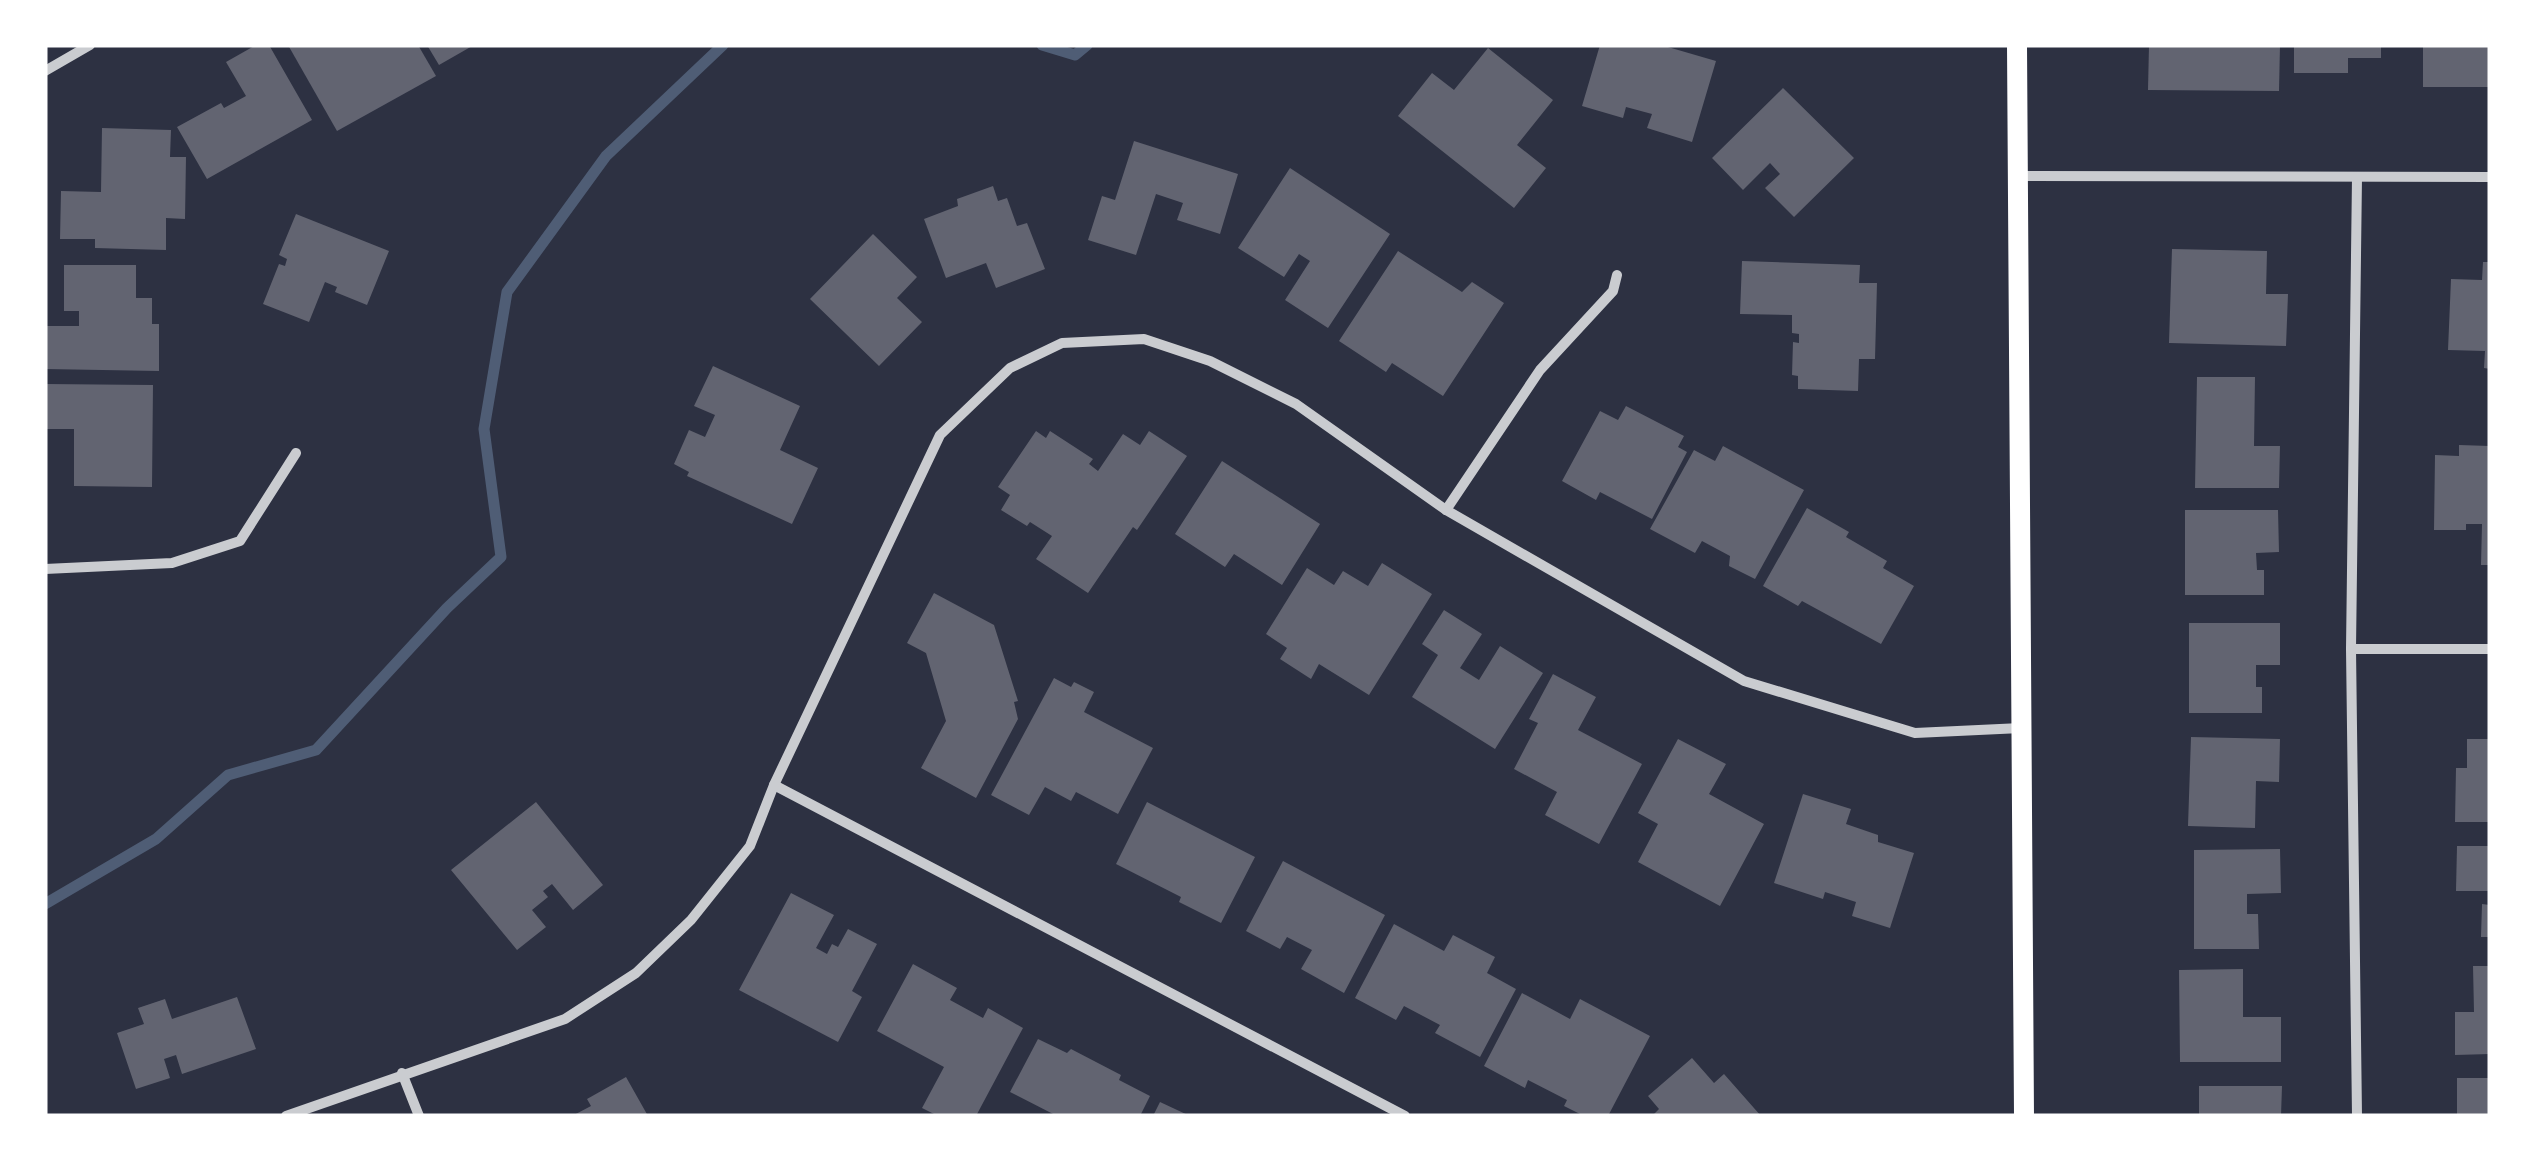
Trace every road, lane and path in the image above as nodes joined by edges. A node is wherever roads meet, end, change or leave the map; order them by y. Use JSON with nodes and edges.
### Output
{"nodes":[{"id":1,"x":90,"y":45,"type":"edge"},
{"id":2,"x":2017,"y":45,"type":"edge"},
{"id":3,"x":45,"y":70,"type":"edge"},
{"id":4,"x":2016,"y":176,"type":"junction"},
{"id":5,"x":2490,"y":177,"type":"edge"},
{"id":6,"x":2357,"y":178,"type":"junction"},
{"id":7,"x":1617,"y":275,"type":"dead end"},
{"id":8,"x":296,"y":453,"type":"dead end"},
{"id":9,"x":1446,"y":510,"type":"junction"},
{"id":10,"x":45,"y":569,"type":"edge"},
{"id":11,"x":2350,"y":649,"type":"junction"},
{"id":12,"x":2490,"y":649,"type":"edge"},
{"id":13,"x":2022,"y":728,"type":"junction"},
{"id":14,"x":774,"y":785,"type":"junction"},
{"id":15,"x":402,"y":1073,"type":"junction"},
{"id":16,"x":286,"y":1116,"type":"edge"},
{"id":17,"x":419,"y":1116,"type":"edge"},
{"id":18,"x":1405,"y":1116,"type":"edge"},
{"id":19,"x":2024,"y":1116,"type":"edge"},
{"id":20,"x":2357,"y":1116,"type":"edge"}],
"edges":[{"from":1,"to":3,"type":"street"},
{"from":2,"to":4,"type":"main road"},
{"from":4,"to":6,"type":"street"},
{"from":4,"to":13,"type":"main road"},
{"from":5,"to":6,"type":"street"},
{"from":6,"to":11,"type":"street"},
{"from":7,"to":9,"type":"street"},
{"from":8,"to":10,"type":"street"},
{"from":9,"to":13,"type":"street"},
{"from":9,"to":14,"type":"street"},
{"from":11,"to":12,"type":"street"},
{"from":11,"to":20,"type":"street"},
{"from":13,"to":19,"type":"main road"},
{"from":14,"to":15,"type":"street"},
{"from":14,"to":18,"type":"street"},
{"from":15,"to":16,"type":"street"},
{"from":15,"to":17,"type":"street"}]}
